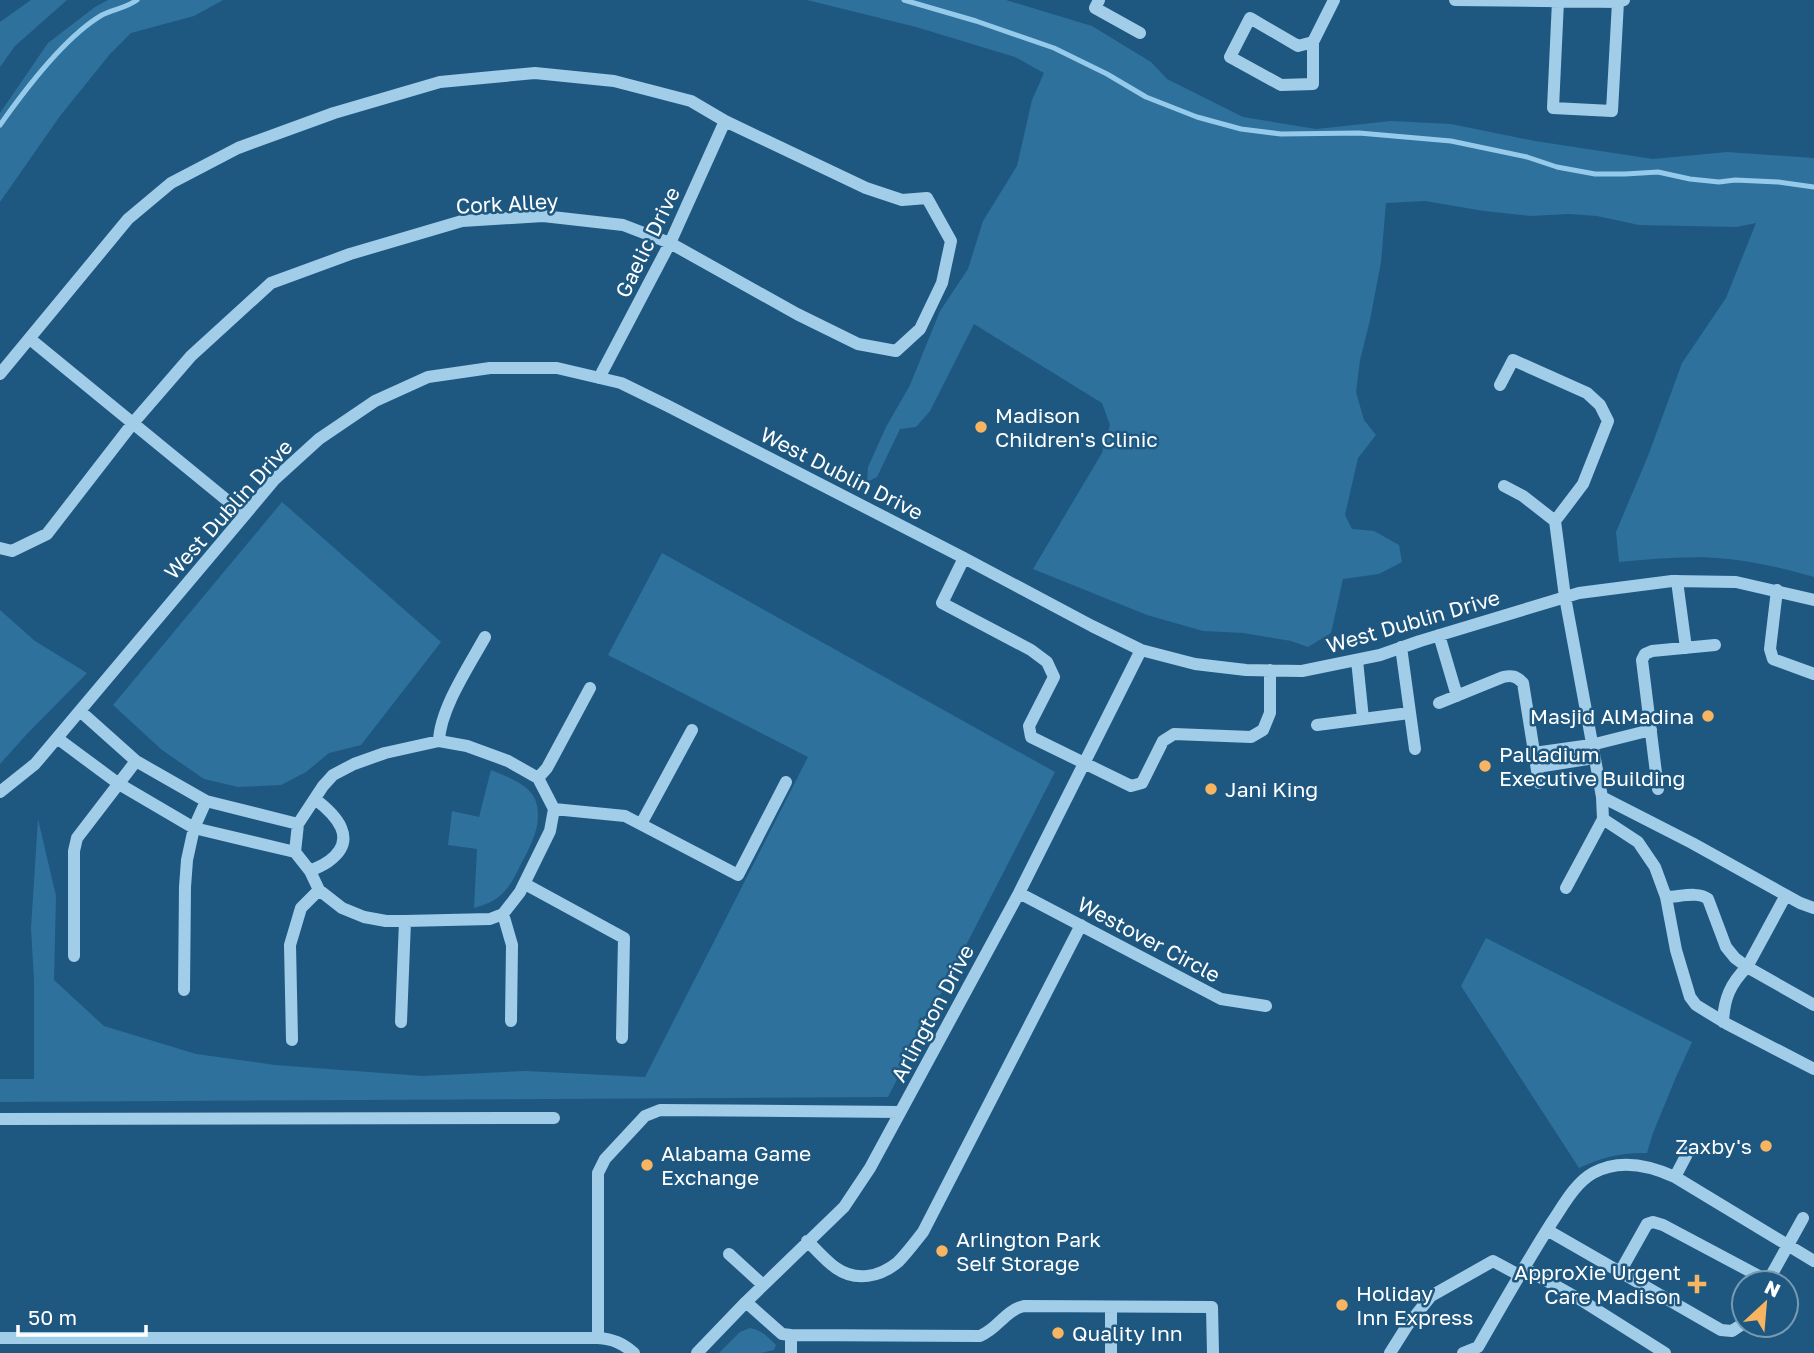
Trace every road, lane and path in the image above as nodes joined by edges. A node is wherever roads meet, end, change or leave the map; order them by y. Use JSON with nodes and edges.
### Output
{"nodes":[{"id":1,"x":1099,"y":0,"type":"edge"},
{"id":2,"x":1334,"y":0,"type":"edge"},
{"id":3,"x":1455,"y":0,"type":"edge"},
{"id":4,"x":1558,"y":1,"type":"edge"},
{"id":5,"x":1621,"y":1,"type":"edge"},
{"id":6,"x":1140,"y":33,"type":"dead end"},
{"id":7,"x":1313,"y":42,"type":"junction"},
{"id":8,"x":725,"y":121,"type":"junction"},
{"id":9,"x":670,"y":243,"type":"junction"},
{"id":10,"x":30,"y":339,"type":"junction"},
{"id":11,"x":0,"y":374,"type":"edge"},
{"id":12,"x":599,"y":378,"type":"junction"},
{"id":13,"x":1500,"y":385,"type":"dead end"},
{"id":14,"x":133,"y":423,"type":"junction"},
{"id":15,"x":1504,"y":486,"type":"dead end"},
{"id":16,"x":245,"y":515,"type":"junction"},
{"id":17,"x":1555,"y":521,"type":"junction"},
{"id":18,"x":0,"y":548,"type":"edge"},
{"id":19,"x":964,"y":558,"type":"junction"},
{"id":20,"x":1677,"y":581,"type":"junction"},
{"id":21,"x":1777,"y":590,"type":"junction"},
{"id":22,"x":1565,"y":597,"type":"junction"},
{"id":23,"x":1814,"y":600,"type":"edge"},
{"id":24,"x":1439,"y":635,"type":"junction"},
{"id":25,"x":485,"y":637,"type":"dead end"},
{"id":26,"x":1715,"y":645,"type":"dead end"},
{"id":27,"x":1401,"y":647,"type":"junction"},
{"id":28,"x":1686,"y":648,"type":"junction"},
{"id":29,"x":1141,"y":650,"type":"junction"},
{"id":30,"x":1357,"y":660,"type":"junction"},
{"id":31,"x":1270,"y":670,"type":"junction"},
{"id":32,"x":1814,"y":674,"type":"edge"},
{"id":33,"x":590,"y":688,"type":"dead end"},
{"id":34,"x":1457,"y":696,"type":"junction"},
{"id":35,"x":1438,"y":703,"type":"dead end"},
{"id":36,"x":80,"y":711,"type":"junction"},
{"id":37,"x":1409,"y":713,"type":"junction"},
{"id":38,"x":1363,"y":719,"type":"junction"},
{"id":39,"x":1317,"y":725,"type":"dead end"},
{"id":40,"x":692,"y":730,"type":"dead end"},
{"id":41,"x":1651,"y":730,"type":"junction"},
{"id":42,"x":57,"y":738,"type":"junction"},
{"id":43,"x":439,"y":741,"type":"junction"},
{"id":44,"x":1415,"y":749,"type":"dead end"},
{"id":45,"x":1593,"y":751,"type":"junction"},
{"id":46,"x":1534,"y":752,"type":"junction"},
{"id":47,"x":136,"y":761,"type":"junction"},
{"id":48,"x":1084,"y":764,"type":"junction"},
{"id":49,"x":1537,"y":767,"type":"junction"},
{"id":50,"x":538,"y":778,"type":"junction"},
{"id":51,"x":786,"y":782,"type":"dead end"},
{"id":52,"x":1539,"y":783,"type":"dead end"},
{"id":53,"x":119,"y":784,"type":"junction"},
{"id":54,"x":1658,"y":789,"type":"dead end"},
{"id":55,"x":0,"y":792,"type":"edge"},
{"id":56,"x":1602,"y":797,"type":"junction"},
{"id":57,"x":315,"y":799,"type":"junction"},
{"id":58,"x":206,"y":801,"type":"junction"},
{"id":59,"x":554,"y":809,"type":"junction"},
{"id":60,"x":1603,"y":819,"type":"junction"},
{"id":61,"x":298,"y":824,"type":"junction"},
{"id":62,"x":641,"y":824,"type":"junction"},
{"id":63,"x":194,"y":828,"type":"junction"},
{"id":64,"x":295,"y":852,"type":"junction"},
{"id":65,"x":310,"y":871,"type":"junction"},
{"id":66,"x":525,"y":884,"type":"junction"},
{"id":67,"x":1566,"y":888,"type":"dead end"},
{"id":68,"x":319,"y":890,"type":"junction"},
{"id":69,"x":1019,"y":892,"type":"junction"},
{"id":70,"x":1786,"y":895,"type":"junction"},
{"id":71,"x":1666,"y":898,"type":"junction"},
{"id":72,"x":1814,"y":908,"type":"edge"},
{"id":73,"x":503,"y":914,"type":"junction"},
{"id":74,"x":405,"y":921,"type":"junction"},
{"id":75,"x":1081,"y":925,"type":"junction"},
{"id":76,"x":74,"y":956,"type":"dead end"},
{"id":77,"x":1746,"y":967,"type":"junction"},
{"id":78,"x":184,"y":990,"type":"dead end"},
{"id":79,"x":1814,"y":1005,"type":"edge"},
{"id":80,"x":1266,"y":1006,"type":"dead end"},
{"id":81,"x":512,"y":1021,"type":"dead end"},
{"id":82,"x":401,"y":1022,"type":"dead end"},
{"id":83,"x":1723,"y":1022,"type":"junction"},
{"id":84,"x":622,"y":1038,"type":"dead end"},
{"id":85,"x":292,"y":1040,"type":"dead end"},
{"id":86,"x":1814,"y":1069,"type":"edge"},
{"id":87,"x":901,"y":1112,"type":"junction"},
{"id":88,"x":554,"y":1118,"type":"dead end"},
{"id":89,"x":0,"y":1119,"type":"edge"},
{"id":90,"x":1688,"y":1152,"type":"dead end"},
{"id":91,"x":1675,"y":1177,"type":"junction"},
{"id":92,"x":1803,"y":1218,"type":"dead end"},
{"id":93,"x":1547,"y":1230,"type":"junction"},
{"id":94,"x":807,"y":1241,"type":"junction"},
{"id":95,"x":1789,"y":1245,"type":"junction"},
{"id":96,"x":729,"y":1254,"type":"dead end"},
{"id":97,"x":1814,"y":1261,"type":"edge"},
{"id":98,"x":1746,"y":1269,"type":"edge"},
{"id":99,"x":1775,"y":1269,"type":"edge"},
{"id":100,"x":1522,"y":1272,"type":"junction"},
{"id":101,"x":1620,"y":1272,"type":"junction"},
{"id":102,"x":763,"y":1285,"type":"junction"},
{"id":103,"x":746,"y":1302,"type":"junction"},
{"id":104,"x":1111,"y":1307,"type":"junction"},
{"id":105,"x":1730,"y":1331,"type":"edge"},
{"id":106,"x":791,"y":1335,"type":"junction"},
{"id":107,"x":0,"y":1338,"type":"edge"},
{"id":108,"x":598,"y":1338,"type":"junction"},
{"id":109,"x":1479,"y":1350,"type":"edge"},
{"id":110,"x":634,"y":1353,"type":"edge"},
{"id":111,"x":697,"y":1353,"type":"edge"},
{"id":112,"x":791,"y":1353,"type":"edge"},
{"id":113,"x":1111,"y":1353,"type":"edge"},
{"id":114,"x":1213,"y":1353,"type":"edge"},
{"id":115,"x":1391,"y":1353,"type":"edge"},
{"id":116,"x":1463,"y":1353,"type":"edge"},
{"id":117,"x":1665,"y":1353,"type":"edge"}],
"edges":[{"from":1,"to":6,"type":"street"},
{"from":2,"to":7,"type":"street"},
{"from":3,"to":4,"type":"street"},
{"from":4,"to":5,"type":"street"},
{"from":4,"to":5,"type":"street"},
{"from":7,"to":7,"type":"street"},
{"from":8,"to":9,"type":"street","name":"Gaelic Drive"},
{"from":8,"to":9,"type":"street","name":"Cork Alley"},
{"from":8,"to":10,"type":"street"},
{"from":9,"to":12,"type":"street","name":"Gaelic Drive"},
{"from":9,"to":14,"type":"street","name":"Cork Alley"},
{"from":10,"to":11,"type":"street"},
{"from":10,"to":14,"type":"street"},
{"from":12,"to":16,"type":"street","name":"West Dublin Drive"},
{"from":12,"to":19,"type":"street","name":"West Dublin Drive"},
{"from":13,"to":17,"type":"street"},
{"from":14,"to":16,"type":"street"},
{"from":14,"to":18,"type":"street","name":"Cork Alley"},
{"from":15,"to":17,"type":"street"},
{"from":16,"to":36,"type":"street","name":"West Dublin Drive"},
{"from":17,"to":22,"type":"street"},
{"from":19,"to":29,"type":"street","name":"West Dublin Drive"},
{"from":19,"to":48,"type":"street"},
{"from":20,"to":21,"type":"street","name":"West Dublin Drive"},
{"from":20,"to":22,"type":"street","name":"West Dublin Drive"},
{"from":20,"to":28,"type":"street"},
{"from":21,"to":23,"type":"street","name":"West Dublin Drive"},
{"from":21,"to":32,"type":"street"},
{"from":22,"to":24,"type":"street","name":"West Dublin Drive"},
{"from":22,"to":45,"type":"street"},
{"from":24,"to":27,"type":"street","name":"West Dublin Drive"},
{"from":24,"to":34,"type":"street"},
{"from":25,"to":43,"type":"street"},
{"from":26,"to":28,"type":"street"},
{"from":27,"to":30,"type":"street","name":"West Dublin Drive"},
{"from":27,"to":37,"type":"street"},
{"from":28,"to":41,"type":"street"},
{"from":29,"to":31,"type":"street","name":"West Dublin Drive"},
{"from":29,"to":48,"type":"street","name":"Arlington Drive"},
{"from":30,"to":31,"type":"street","name":"West Dublin Drive"},
{"from":30,"to":38,"type":"street"},
{"from":31,"to":48,"type":"street"},
{"from":33,"to":50,"type":"street"},
{"from":34,"to":35,"type":"street"},
{"from":34,"to":46,"type":"street"},
{"from":36,"to":42,"type":"street","name":"West Dublin Drive"},
{"from":36,"to":47,"type":"street"},
{"from":37,"to":38,"type":"street"},
{"from":37,"to":44,"type":"street"},
{"from":38,"to":39,"type":"street"},
{"from":40,"to":62,"type":"street"},
{"from":41,"to":45,"type":"street"},
{"from":41,"to":54,"type":"street"},
{"from":42,"to":53,"type":"street"},
{"from":42,"to":55,"type":"street","name":"West Dublin Drive"},
{"from":43,"to":50,"type":"street"},
{"from":43,"to":57,"type":"street"},
{"from":45,"to":46,"type":"street"},
{"from":45,"to":49,"type":"street"},
{"from":45,"to":56,"type":"street"},
{"from":46,"to":49,"type":"street"},
{"from":47,"to":53,"type":"street"},
{"from":47,"to":58,"type":"street"},
{"from":48,"to":69,"type":"street","name":"Arlington Drive"},
{"from":49,"to":52,"type":"street"},
{"from":50,"to":59,"type":"street"},
{"from":51,"to":62,"type":"street"},
{"from":53,"to":63,"type":"street"},
{"from":53,"to":76,"type":"street"},
{"from":56,"to":60,"type":"street"},
{"from":56,"to":70,"type":"street"},
{"from":57,"to":61,"type":"street"},
{"from":57,"to":65,"type":"street"},
{"from":58,"to":61,"type":"street"},
{"from":58,"to":63,"type":"street"},
{"from":59,"to":62,"type":"street"},
{"from":59,"to":66,"type":"street"},
{"from":60,"to":67,"type":"street"},
{"from":60,"to":71,"type":"street"},
{"from":61,"to":64,"type":"street"},
{"from":63,"to":64,"type":"street"},
{"from":63,"to":78,"type":"street"},
{"from":64,"to":65,"type":"street"},
{"from":65,"to":68,"type":"street"},
{"from":66,"to":73,"type":"street"},
{"from":66,"to":84,"type":"street"},
{"from":68,"to":74,"type":"street"},
{"from":68,"to":85,"type":"street"},
{"from":69,"to":75,"type":"street","name":"Westover Circle"},
{"from":69,"to":87,"type":"street","name":"Arlington Drive"},
{"from":70,"to":72,"type":"street"},
{"from":70,"to":77,"type":"street"},
{"from":71,"to":77,"type":"street"},
{"from":71,"to":83,"type":"street"},
{"from":73,"to":74,"type":"street"},
{"from":73,"to":81,"type":"street"},
{"from":74,"to":82,"type":"street"},
{"from":75,"to":80,"type":"street","name":"Westover Circle"},
{"from":75,"to":94,"type":"street"},
{"from":77,"to":79,"type":"street"},
{"from":77,"to":83,"type":"street"},
{"from":83,"to":86,"type":"street"},
{"from":87,"to":94,"type":"street","name":"Arlington Drive"},
{"from":87,"to":108,"type":"street"},
{"from":88,"to":89,"type":"street"},
{"from":90,"to":91,"type":"street"},
{"from":91,"to":93,"type":"street"},
{"from":91,"to":95,"type":"street"},
{"from":92,"to":95,"type":"street"},
{"from":93,"to":100,"type":"street"},
{"from":93,"to":101,"type":"street"},
{"from":94,"to":102,"type":"street","name":"Arlington Drive"},
{"from":95,"to":97,"type":"street"},
{"from":95,"to":99,"type":"street"},
{"from":96,"to":102,"type":"street"},
{"from":98,"to":101,"type":"street"},
{"from":100,"to":109,"type":"street"},
{"from":100,"to":115,"type":"street"},
{"from":100,"to":117,"type":"street"},
{"from":101,"to":105,"type":"street"},
{"from":102,"to":103,"type":"street","name":"Arlington Drive"},
{"from":103,"to":106,"type":"street"},
{"from":103,"to":111,"type":"street","name":"Arlington Drive"},
{"from":104,"to":106,"type":"street"},
{"from":104,"to":113,"type":"street"},
{"from":104,"to":114,"type":"street"},
{"from":106,"to":112,"type":"street"},
{"from":107,"to":108,"type":"street"},
{"from":108,"to":110,"type":"street"},
{"from":109,"to":116,"type":"street"}]}
